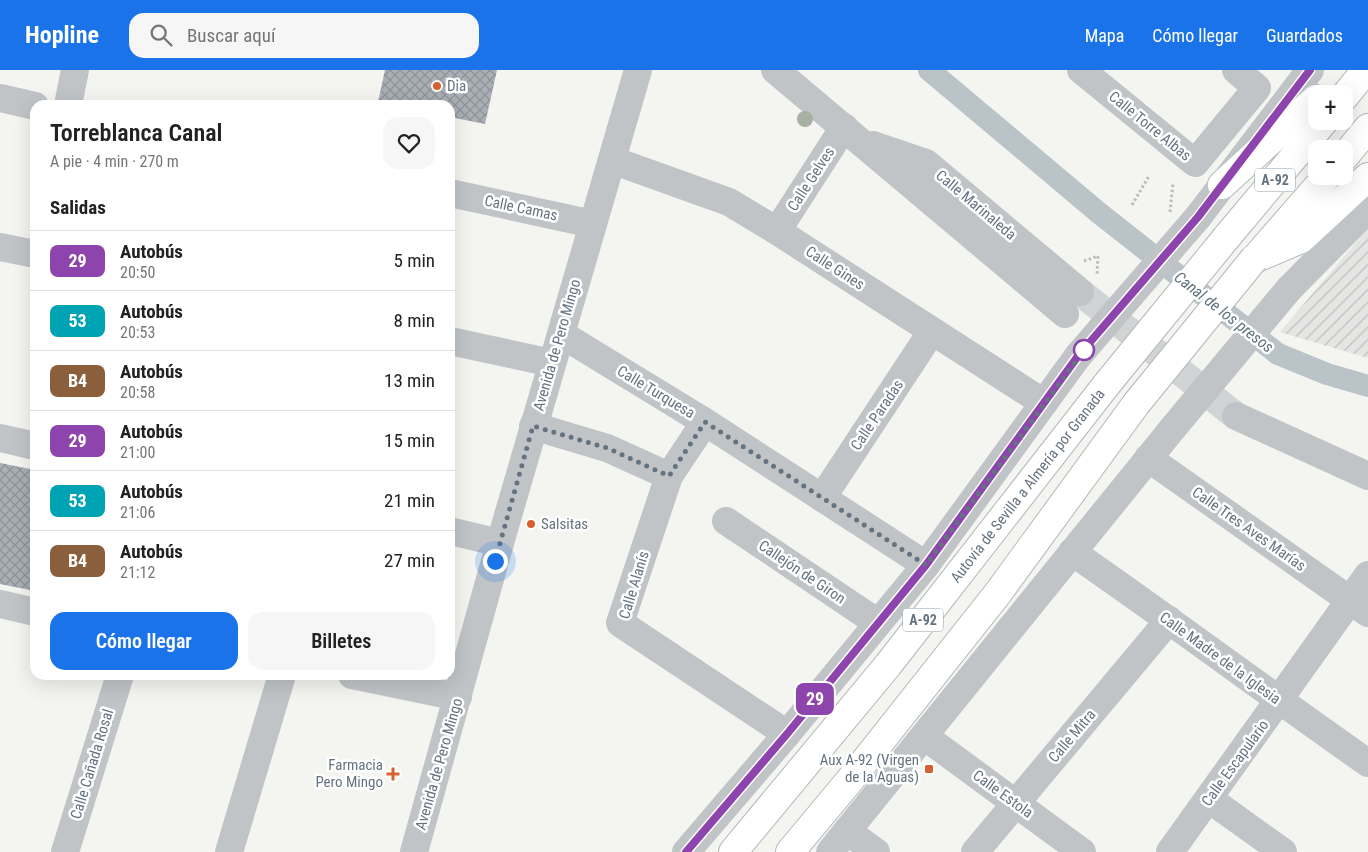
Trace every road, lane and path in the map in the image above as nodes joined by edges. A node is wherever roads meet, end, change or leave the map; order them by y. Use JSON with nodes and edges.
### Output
{"nodes":[{"id":1,"x":75,"y":70,"type":"edge"},
{"id":2,"x":638,"y":70,"type":"edge"},
{"id":3,"x":775,"y":70,"type":"edge"},
{"id":4,"x":1081,"y":70,"type":"edge"},
{"id":5,"x":1236,"y":70,"type":"edge"},
{"id":6,"x":1310,"y":70,"type":"edge"},
{"id":7,"x":1348,"y":70,"type":"edge"},
{"id":8,"x":1366,"y":70,"type":"edge"},
{"id":9,"x":1332,"y":85,"type":"edge"},
{"id":10,"x":1353,"y":86,"type":"edge"},
{"id":11,"x":0,"y":98,"type":"edge"},
{"id":12,"x":69,"y":100,"type":"edge"},
{"id":13,"x":30,"y":105,"type":"edge"},
{"id":14,"x":1308,"y":106,"type":"edge"},
{"id":15,"x":1368,"y":128,"type":"edge"},
{"id":16,"x":1316,"y":130,"type":"edge"},
{"id":17,"x":852,"y":134,"type":"junction"},
{"id":18,"x":1353,"y":146,"type":"edge"},
{"id":19,"x":612,"y":160,"type":"junction"},
{"id":20,"x":1149,"y":176,"type":"dead end"},
{"id":21,"x":1368,"y":176,"type":"edge"},
{"id":22,"x":1173,"y":183,"type":"dead end"},
{"id":23,"x":1222,"y":185,"type":"junction"},
{"id":24,"x":1319,"y":185,"type":"edge"},
{"id":25,"x":455,"y":194,"type":"edge"},
{"id":26,"x":1132,"y":205,"type":"dead end"},
{"id":27,"x":1368,"y":209,"type":"edge"},
{"id":28,"x":1170,"y":217,"type":"dead end"},
{"id":29,"x":593,"y":224,"type":"junction"},
{"id":30,"x":777,"y":231,"type":"junction"},
{"id":31,"x":0,"y":247,"type":"edge"},
{"id":32,"x":30,"y":253,"type":"edge"},
{"id":33,"x":1254,"y":259,"type":"junction"},
{"id":34,"x":1084,"y":261,"type":"dead end"},
{"id":35,"x":1089,"y":284,"type":"joint"},
{"id":36,"x":1065,"y":314,"type":"tunnel mouth"},
{"id":37,"x":932,"y":332,"type":"junction"},
{"id":38,"x":561,"y":334,"type":"junction"},
{"id":39,"x":455,"y":342,"type":"edge"},
{"id":40,"x":552,"y":362,"type":"junction"},
{"id":41,"x":1044,"y":403,"type":"junction"},
{"id":42,"x":1236,"y":416,"type":"tunnel mouth"},
{"id":43,"x":705,"y":422,"type":"junction"},
{"id":44,"x":533,"y":426,"type":"junction"},
{"id":45,"x":0,"y":438,"type":"edge"},
{"id":46,"x":30,"y":445,"type":"edge"},
{"id":47,"x":1148,"y":458,"type":"junction"},
{"id":48,"x":669,"y":476,"type":"junction"},
{"id":49,"x":1368,"y":476,"type":"edge"},
{"id":50,"x":822,"y":498,"type":"junction"},
{"id":51,"x":726,"y":521,"type":"dead end"},
{"id":52,"x":455,"y":532,"type":"edge"},
{"id":53,"x":500,"y":543,"type":"junction"},
{"id":54,"x":1072,"y":552,"type":"junction"},
{"id":55,"x":926,"y":565,"type":"junction"},
{"id":56,"x":1368,"y":575,"type":"edge"},
{"id":57,"x":0,"y":604,"type":"edge"},
{"id":58,"x":1359,"y":607,"type":"edge"},
{"id":59,"x":30,"y":611,"type":"edge"},
{"id":60,"x":1169,"y":620,"type":"junction"},
{"id":61,"x":878,"y":623,"type":"junction"},
{"id":62,"x":118,"y":680,"type":"edge"},
{"id":63,"x":281,"y":680,"type":"edge"},
{"id":64,"x":376,"y":680,"type":"edge"},
{"id":65,"x":458,"y":697,"type":"junction"},
{"id":66,"x":1279,"y":701,"type":"junction"},
{"id":67,"x":787,"y":734,"type":"junction"},
{"id":68,"x":924,"y":736,"type":"junction"},
{"id":69,"x":1368,"y":764,"type":"edge"},
{"id":70,"x":1209,"y":799,"type":"junction"},
{"id":71,"x":1016,"y":804,"type":"junction"},
{"id":72,"x":847,"y":831,"type":"junction"},
{"id":73,"x":65,"y":852,"type":"edge"},
{"id":74,"x":229,"y":852,"type":"edge"},
{"id":75,"x":414,"y":852,"type":"edge"},
{"id":76,"x":686,"y":852,"type":"edge"},
{"id":77,"x":733,"y":852,"type":"edge"},
{"id":78,"x":790,"y":852,"type":"edge"},
{"id":79,"x":830,"y":852,"type":"edge"},
{"id":80,"x":876,"y":852,"type":"edge"},
{"id":81,"x":975,"y":852,"type":"edge"},
{"id":82,"x":1082,"y":852,"type":"edge"},
{"id":83,"x":1170,"y":852,"type":"edge"},
{"id":84,"x":1282,"y":852,"type":"edge"}],
"edges":[{"from":1,"to":12,"type":"street"},
{"from":2,"to":19,"type":"street","name":"Avenida de Pero Mingo"},
{"from":3,"to":17,"type":"street","name":"Calle Marinaleda"},
{"from":4,"to":5,"type":"street","name":"Calle Torre Albas"},
{"from":6,"to":23,"type":"street"},
{"from":7,"to":9,"type":"highway"},
{"from":8,"to":10,"type":"highway"},
{"from":11,"to":13,"type":"street"},
{"from":14,"to":23,"type":"highway"},
{"from":15,"to":18,"type":"highway"},
{"from":16,"to":77,"type":"highway","name":"Autovía de Sevilla a Almería por Granada","number":"A-92","bridge":true},
{"from":17,"to":30,"type":"street","name":"Calle Gelves"},
{"from":17,"to":35,"type":"street","name":"Calle Marinaleda"},
{"from":17,"to":36,"type":"street","name":"Calle Marinaleda"},
{"from":19,"to":29,"type":"street","name":"Avenida de Pero Mingo"},
{"from":19,"to":30,"type":"street","name":"Calle Gines"},
{"from":20,"to":26,"type":"path"},
{"from":21,"to":33,"type":"highway"},
{"from":22,"to":28,"type":"path"},
{"from":23,"to":41,"type":"street","bridge":true},
{"from":24,"to":33,"type":"highway","number":"A-92"},
{"from":25,"to":29,"type":"street","name":"Calle Camas"},
{"from":27,"to":47,"type":"street","bridge":true},
{"from":29,"to":38,"type":"street","name":"Avenida de Pero Mingo"},
{"from":30,"to":37,"type":"street","name":"Calle Gines"},
{"from":31,"to":32,"type":"street"},
{"from":33,"to":78,"type":"highway","number":"A-92","bridge":true},
{"from":34,"to":35,"type":"path"},
{"from":37,"to":41,"type":"street","name":"Calle Gines"},
{"from":37,"to":50,"type":"street","name":"Calle Paradas"},
{"from":38,"to":40,"type":"street","name":"Avenida de Pero Mingo"},
{"from":38,"to":43,"type":"street","name":"Calle Turquesa"},
{"from":39,"to":40,"type":"street"},
{"from":40,"to":44,"type":"street","name":"Avenida de Pero Mingo"},
{"from":41,"to":55,"type":"street"},
{"from":42,"to":49,"type":"street"},
{"from":43,"to":48,"type":"street","name":"Calle Alanís"},
{"from":43,"to":50,"type":"street","name":"Calle Turquesa"},
{"from":44,"to":48,"type":"street"},
{"from":44,"to":53,"type":"street","name":"Avenida de Pero Mingo"},
{"from":45,"to":46,"type":"street"},
{"from":47,"to":54,"type":"street"},
{"from":47,"to":58,"type":"street","name":"Calle Tres Aves Marías"},
{"from":48,"to":67,"type":"street","name":"Calle Alanís"},
{"from":50,"to":55,"type":"street","name":"Calle Turquesa"},
{"from":51,"to":61,"type":"street","name":"Callejón de Giron"},
{"from":52,"to":53,"type":"street"},
{"from":53,"to":65,"type":"street","name":"Avenida de Pero Mingo"},
{"from":54,"to":60,"type":"street","name":"Calle Madre de la Iglesia"},
{"from":54,"to":68,"type":"street"},
{"from":55,"to":61,"type":"street"},
{"from":56,"to":58,"type":"street","name":"Calle Escapulario"},
{"from":57,"to":59,"type":"street"},
{"from":58,"to":66,"type":"street","name":"Calle Escapulario"},
{"from":60,"to":66,"type":"street","name":"Calle Madre de la Iglesia"},
{"from":60,"to":71,"type":"street","name":"Calle Mitra"},
{"from":61,"to":67,"type":"street"},
{"from":62,"to":73,"type":"street","name":"Calle Cañada Rosal"},
{"from":63,"to":74,"type":"street"},
{"from":64,"to":65,"type":"street"},
{"from":65,"to":75,"type":"street","name":"Avenida de Pero Mingo"},
{"from":66,"to":69,"type":"street","name":"Calle Madre de la Iglesia"},
{"from":66,"to":70,"type":"street","name":"Calle Escapulario"},
{"from":67,"to":76,"type":"street"},
{"from":68,"to":71,"type":"street","name":"Calle Estola"},
{"from":68,"to":72,"type":"street"},
{"from":70,"to":83,"type":"street","name":"Calle Escapulario"},
{"from":70,"to":84,"type":"street"},
{"from":71,"to":81,"type":"street","name":"Calle Mitra"},
{"from":71,"to":82,"type":"street","name":"Calle Estola"},
{"from":72,"to":79,"type":"street"},
{"from":72,"to":80,"type":"street"}]}
